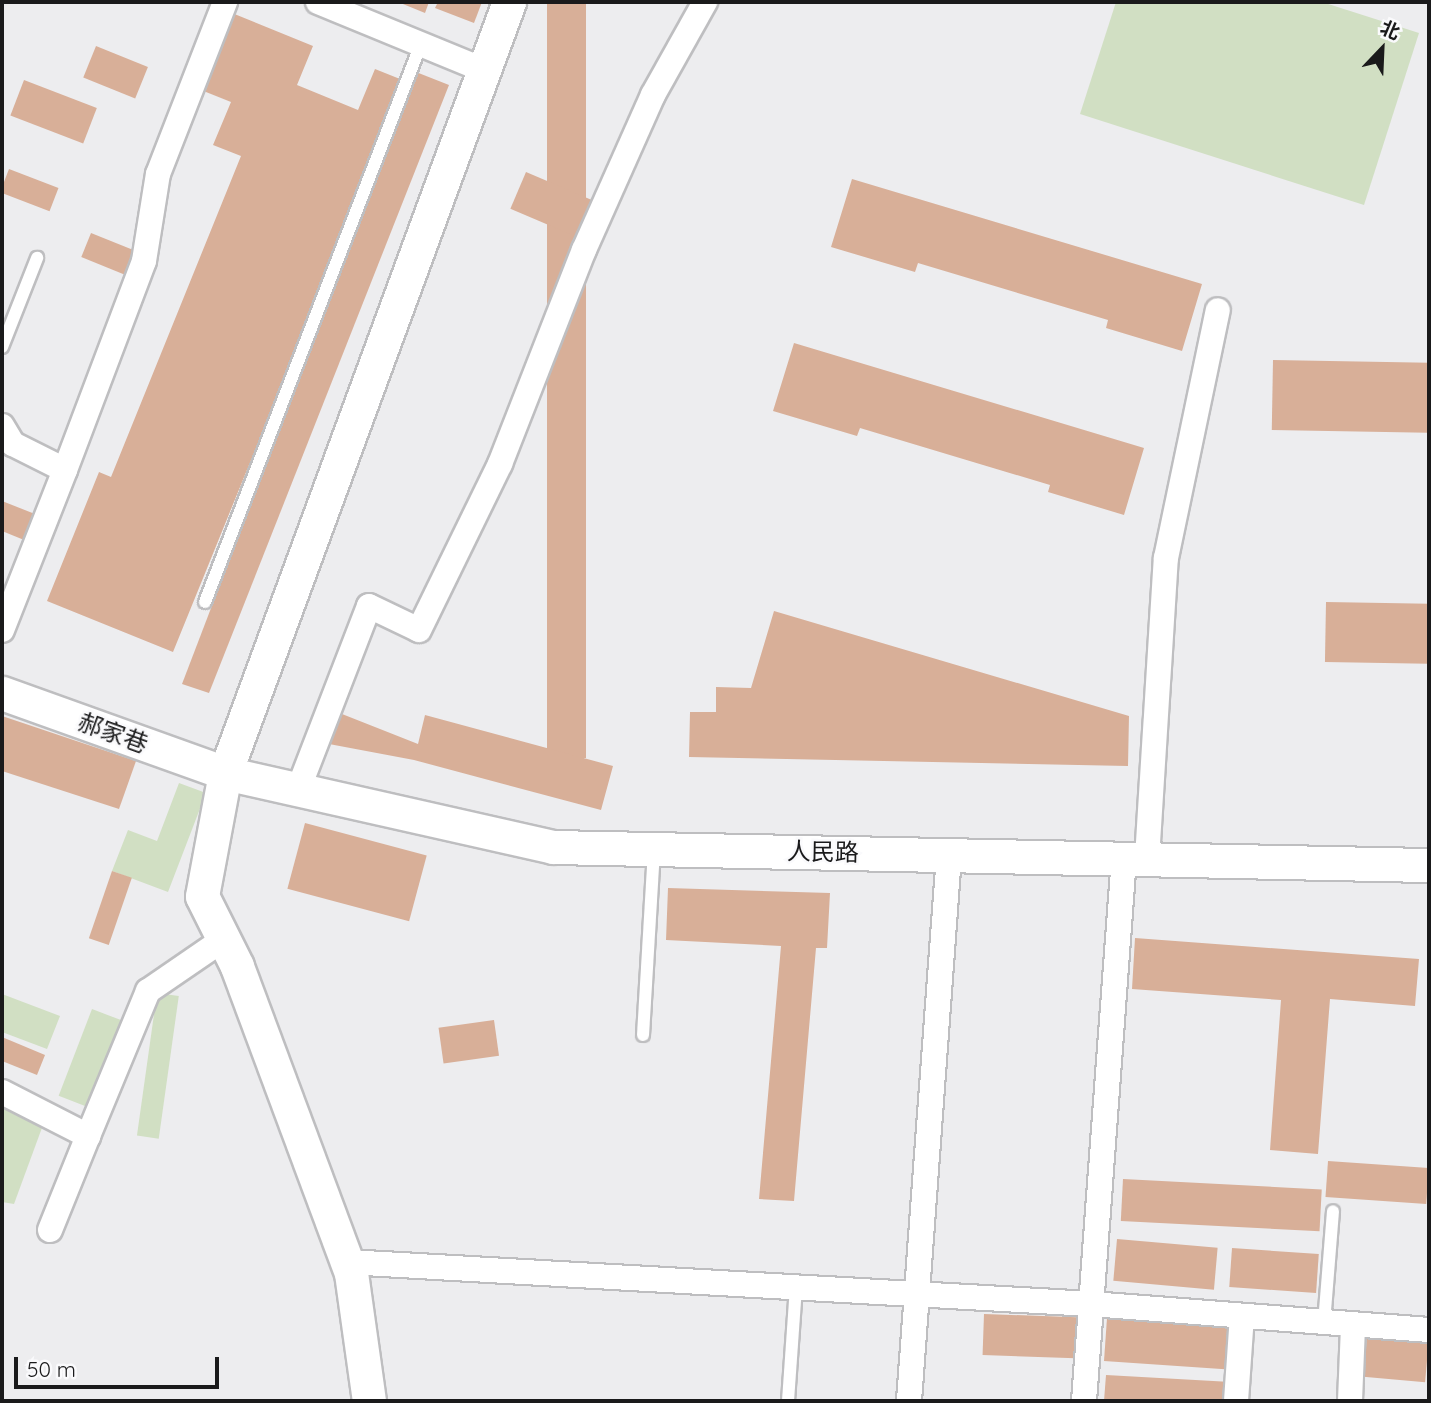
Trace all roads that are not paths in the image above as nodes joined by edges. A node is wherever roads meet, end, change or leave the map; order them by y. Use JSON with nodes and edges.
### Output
{"nodes":[{"id":1,"x":225,"y":2,"type":"edge"},
{"id":2,"x":318,"y":2,"type":"edge"},
{"id":3,"x":509,"y":2,"type":"edge"},
{"id":4,"x":705,"y":2,"type":"edge"},
{"id":5,"x":421,"y":44,"type":"junction"},
{"id":6,"x":481,"y":69,"type":"junction"},
{"id":7,"x":37,"y":258,"type":"dead end"},
{"id":8,"x":1218,"y":310,"type":"dead end"},
{"id":9,"x":2,"y":347,"type":"edge"},
{"id":10,"x":2,"y":426,"type":"edge"},
{"id":11,"x":65,"y":470,"type":"junction"},
{"id":12,"x":205,"y":602,"type":"dead end"},
{"id":13,"x":2,"y":630,"type":"edge"},
{"id":14,"x":2,"y":694,"type":"edge"},
{"id":15,"x":225,"y":773,"type":"junction"},
{"id":16,"x":299,"y":790,"type":"junction"},
{"id":17,"x":654,"y":849,"type":"junction"},
{"id":18,"x":949,"y":855,"type":"junction"},
{"id":19,"x":1136,"y":858,"type":"junction"},
{"id":20,"x":1429,"y":865,"type":"edge"},
{"id":21,"x":224,"y":939,"type":"junction"},
{"id":22,"x":643,"y":1035,"type":"dead end"},
{"id":23,"x":2,"y":1092,"type":"edge"},
{"id":24,"x":88,"y":1136,"type":"junction"},
{"id":25,"x":1333,"y":1211,"type":"dead end"},
{"id":26,"x":50,"y":1230,"type":"dead end"},
{"id":27,"x":346,"y":1262,"type":"junction"},
{"id":28,"x":796,"y":1289,"type":"junction"},
{"id":29,"x":914,"y":1295,"type":"junction"},
{"id":30,"x":1091,"y":1304,"type":"junction"},
{"id":31,"x":1242,"y":1316,"type":"junction"},
{"id":32,"x":1324,"y":1323,"type":"junction"},
{"id":33,"x":1353,"y":1325,"type":"junction"},
{"id":34,"x":1429,"y":1330,"type":"edge"},
{"id":35,"x":369,"y":1401,"type":"edge"},
{"id":36,"x":788,"y":1401,"type":"edge"},
{"id":37,"x":909,"y":1401,"type":"edge"},
{"id":38,"x":1084,"y":1401,"type":"edge"},
{"id":39,"x":1236,"y":1401,"type":"edge"},
{"id":40,"x":1349,"y":1401,"type":"edge"}],
"edges":[{"from":1,"to":11,"type":"street"},
{"from":2,"to":5,"type":"street"},
{"from":3,"to":6,"type":"street"},
{"from":4,"to":16,"type":"street"},
{"from":5,"to":6,"type":"street"},
{"from":5,"to":12,"type":"lane"},
{"from":6,"to":15,"type":"street"},
{"from":7,"to":9,"type":"lane"},
{"from":8,"to":19,"type":"street"},
{"from":10,"to":11,"type":"street"},
{"from":11,"to":13,"type":"street"},
{"from":14,"to":15,"type":"street","name":"郝家巷"},
{"from":15,"to":16,"type":"street","name":"人民路"},
{"from":15,"to":21,"type":"street"},
{"from":16,"to":17,"type":"street","name":"人民路"},
{"from":17,"to":18,"type":"street","name":"人民路"},
{"from":17,"to":22,"type":"lane"},
{"from":18,"to":19,"type":"street","name":"人民路"},
{"from":18,"to":29,"type":"street"},
{"from":19,"to":20,"type":"street","name":"人民路"},
{"from":19,"to":30,"type":"street"},
{"from":21,"to":24,"type":"street"},
{"from":21,"to":27,"type":"street"},
{"from":23,"to":24,"type":"street"},
{"from":24,"to":26,"type":"street"},
{"from":25,"to":32,"type":"lane"},
{"from":27,"to":28,"type":"street"},
{"from":27,"to":35,"type":"street"},
{"from":28,"to":29,"type":"street"},
{"from":28,"to":36,"type":"lane"},
{"from":29,"to":30,"type":"street"},
{"from":29,"to":37,"type":"street"},
{"from":30,"to":31,"type":"street"},
{"from":30,"to":38,"type":"street"},
{"from":31,"to":32,"type":"street"},
{"from":31,"to":39,"type":"street"},
{"from":32,"to":33,"type":"street"},
{"from":33,"to":34,"type":"street"},
{"from":33,"to":40,"type":"street"}]}
